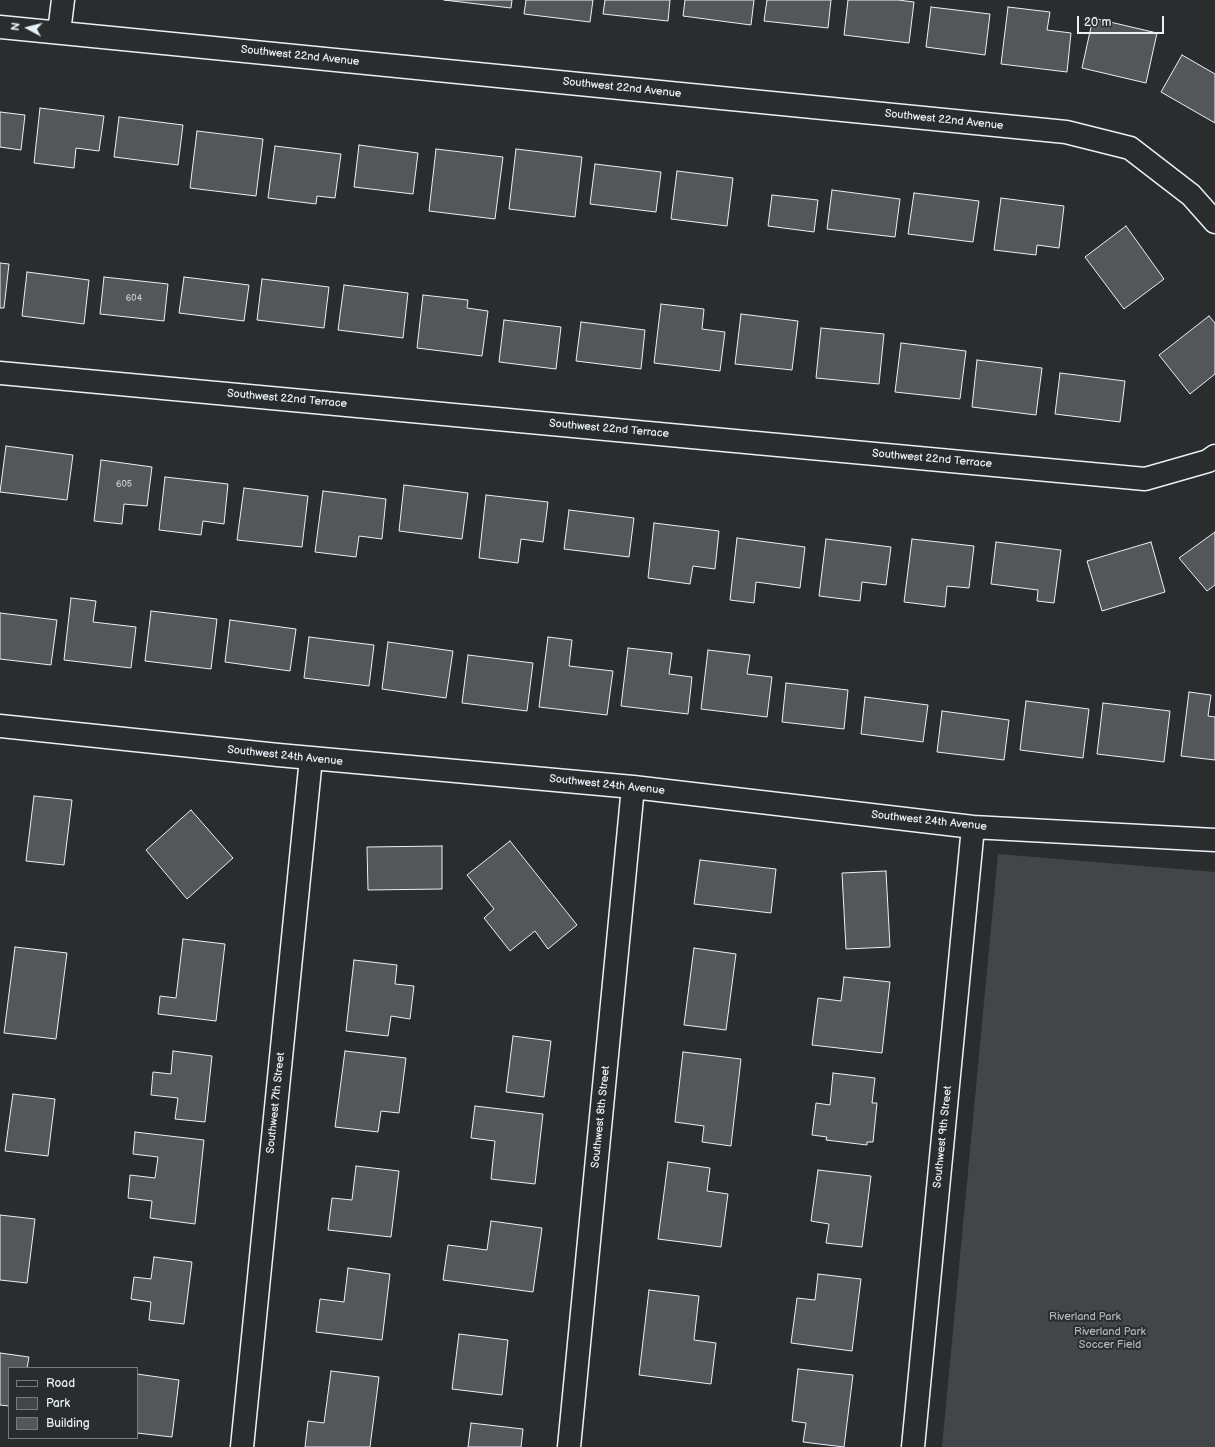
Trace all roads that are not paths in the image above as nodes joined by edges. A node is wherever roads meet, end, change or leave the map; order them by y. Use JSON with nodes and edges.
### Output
{"nodes":[{"id":1,"x":63,"y":0,"type":"edge"},
{"id":2,"x":0,"y":27,"type":"edge"},
{"id":3,"x":59,"y":32,"type":"junction"},
{"id":4,"x":1215,"y":222,"type":"edge"},
{"id":5,"x":0,"y":373,"type":"edge"},
{"id":6,"x":1215,"y":456,"type":"edge"},
{"id":7,"x":0,"y":726,"type":"edge"},
{"id":8,"x":311,"y":758,"type":"junction"},
{"id":9,"x":633,"y":787,"type":"junction"},
{"id":10,"x":973,"y":827,"type":"junction"},
{"id":11,"x":1215,"y":840,"type":"edge"},
{"id":12,"x":242,"y":1447,"type":"edge"},
{"id":13,"x":569,"y":1447,"type":"edge"},
{"id":14,"x":913,"y":1447,"type":"edge"}],
"edges":[{"from":1,"to":3,"type":"street"},
{"from":2,"to":3,"type":"street","name":"Southwest 22nd Avenue"},
{"from":3,"to":4,"type":"street","name":"Southwest 22nd Avenue"},
{"from":5,"to":6,"type":"street","name":"Southwest 22nd Terrace"},
{"from":7,"to":8,"type":"street","name":"Southwest 24th Avenue"},
{"from":8,"to":9,"type":"street","name":"Southwest 24th Avenue"},
{"from":8,"to":12,"type":"street","name":"Southwest 7th Street"},
{"from":9,"to":10,"type":"street","name":"Southwest 24th Avenue"},
{"from":9,"to":13,"type":"street","name":"Southwest 8th Street"},
{"from":10,"to":11,"type":"street","name":"Southwest 24th Avenue"},
{"from":10,"to":14,"type":"street","name":"Southwest 9th Street"}]}
